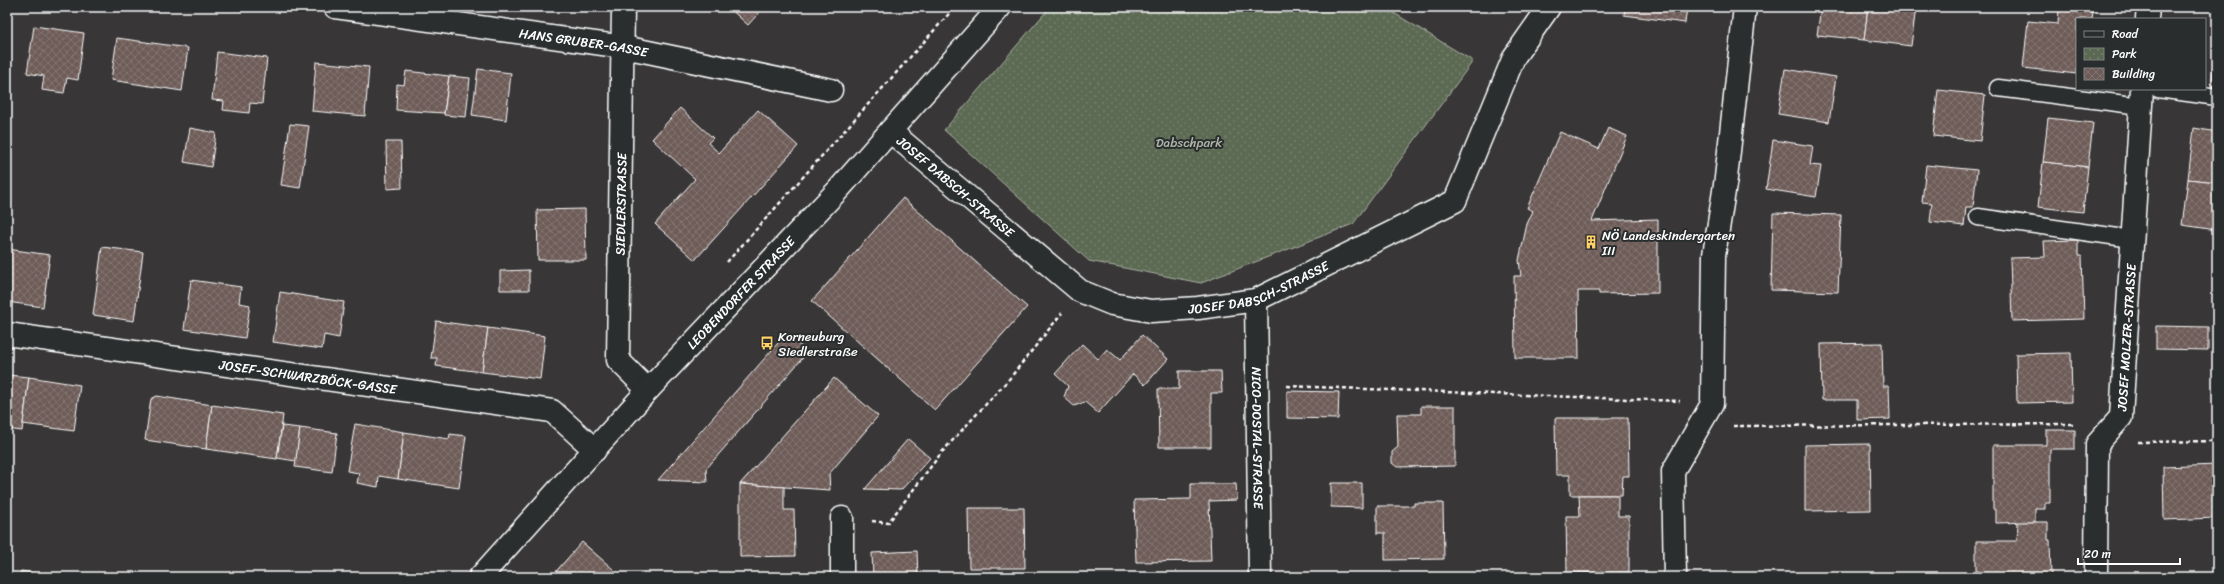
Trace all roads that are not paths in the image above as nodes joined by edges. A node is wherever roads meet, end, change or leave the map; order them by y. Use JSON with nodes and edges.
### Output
{"nodes":[{"id":1,"x":334,"y":7,"type":"edge"},
{"id":2,"x":623,"y":7,"type":"edge"},
{"id":3,"x":1000,"y":7,"type":"edge"},
{"id":4,"x":1549,"y":7,"type":"edge"},
{"id":5,"x":1745,"y":7,"type":"edge"},
{"id":6,"x":2148,"y":7,"type":"edge"},
{"id":7,"x":2147,"y":18,"type":"edge"},
{"id":8,"x":624,"y":47,"type":"junction"},
{"id":9,"x":1998,"y":88,"type":"dead end"},
{"id":10,"x":831,"y":90,"type":"dead end"},
{"id":11,"x":2165,"y":90,"type":"edge"},
{"id":12,"x":2142,"y":97,"type":"edge"},
{"id":13,"x":2217,"y":97,"type":"edge"},
{"id":14,"x":890,"y":131,"type":"junction"},
{"id":15,"x":1978,"y":217,"type":"dead end"},
{"id":16,"x":2132,"y":239,"type":"junction"},
{"id":17,"x":1256,"y":300,"type":"junction"},
{"id":18,"x":7,"y":334,"type":"edge"},
{"id":19,"x":648,"y":390,"type":"junction"},
{"id":20,"x":595,"y":450,"type":"junction"},
{"id":21,"x":842,"y":518,"type":"road end"},
{"id":22,"x":480,"y":577,"type":"edge"},
{"id":23,"x":842,"y":577,"type":"edge"},
{"id":24,"x":1260,"y":577,"type":"edge"},
{"id":25,"x":1675,"y":577,"type":"edge"},
{"id":26,"x":2096,"y":577,"type":"edge"}],
"edges":[{"from":1,"to":8,"type":"street","name":"HANS GRUBER-GASSE"},
{"from":2,"to":8,"type":"street","name":"SIEDLERSTRASSE"},
{"from":3,"to":14,"type":"street","name":"LEOBENDORFER STRASSE"},
{"from":4,"to":17,"type":"street","name":"JOSEF DABSCH-STRASSE"},
{"from":5,"to":25,"type":"street"},
{"from":6,"to":7,"type":"street"},
{"from":8,"to":10,"type":"street","name":"HANS GRUBER-GASSE"},
{"from":8,"to":19,"type":"street","name":"SIEDLERSTRASSE"},
{"from":9,"to":12,"type":"lane"},
{"from":11,"to":13,"type":"lane"},
{"from":12,"to":16,"type":"street","name":"JOSEF MOLZER-STRASSE"},
{"from":14,"to":17,"type":"street","name":"JOSEF DABSCH-STRASSE"},
{"from":14,"to":19,"type":"street","name":"LEOBENDORFER STRASSE"},
{"from":15,"to":16,"type":"lane"},
{"from":16,"to":26,"type":"street","name":"JOSEF MOLZER-STRASSE"},
{"from":17,"to":24,"type":"street","name":"NICO-DOSTAL-STRASSE"},
{"from":18,"to":20,"type":"street","name":"JOSEF-SCHWARZBÖCK-GASSE"},
{"from":19,"to":20,"type":"street","name":"LEOBENDORFER STRASSE"},
{"from":20,"to":22,"type":"street","name":"LEOBENDORFER STRASSE"},
{"from":21,"to":23,"type":"street"}]}
